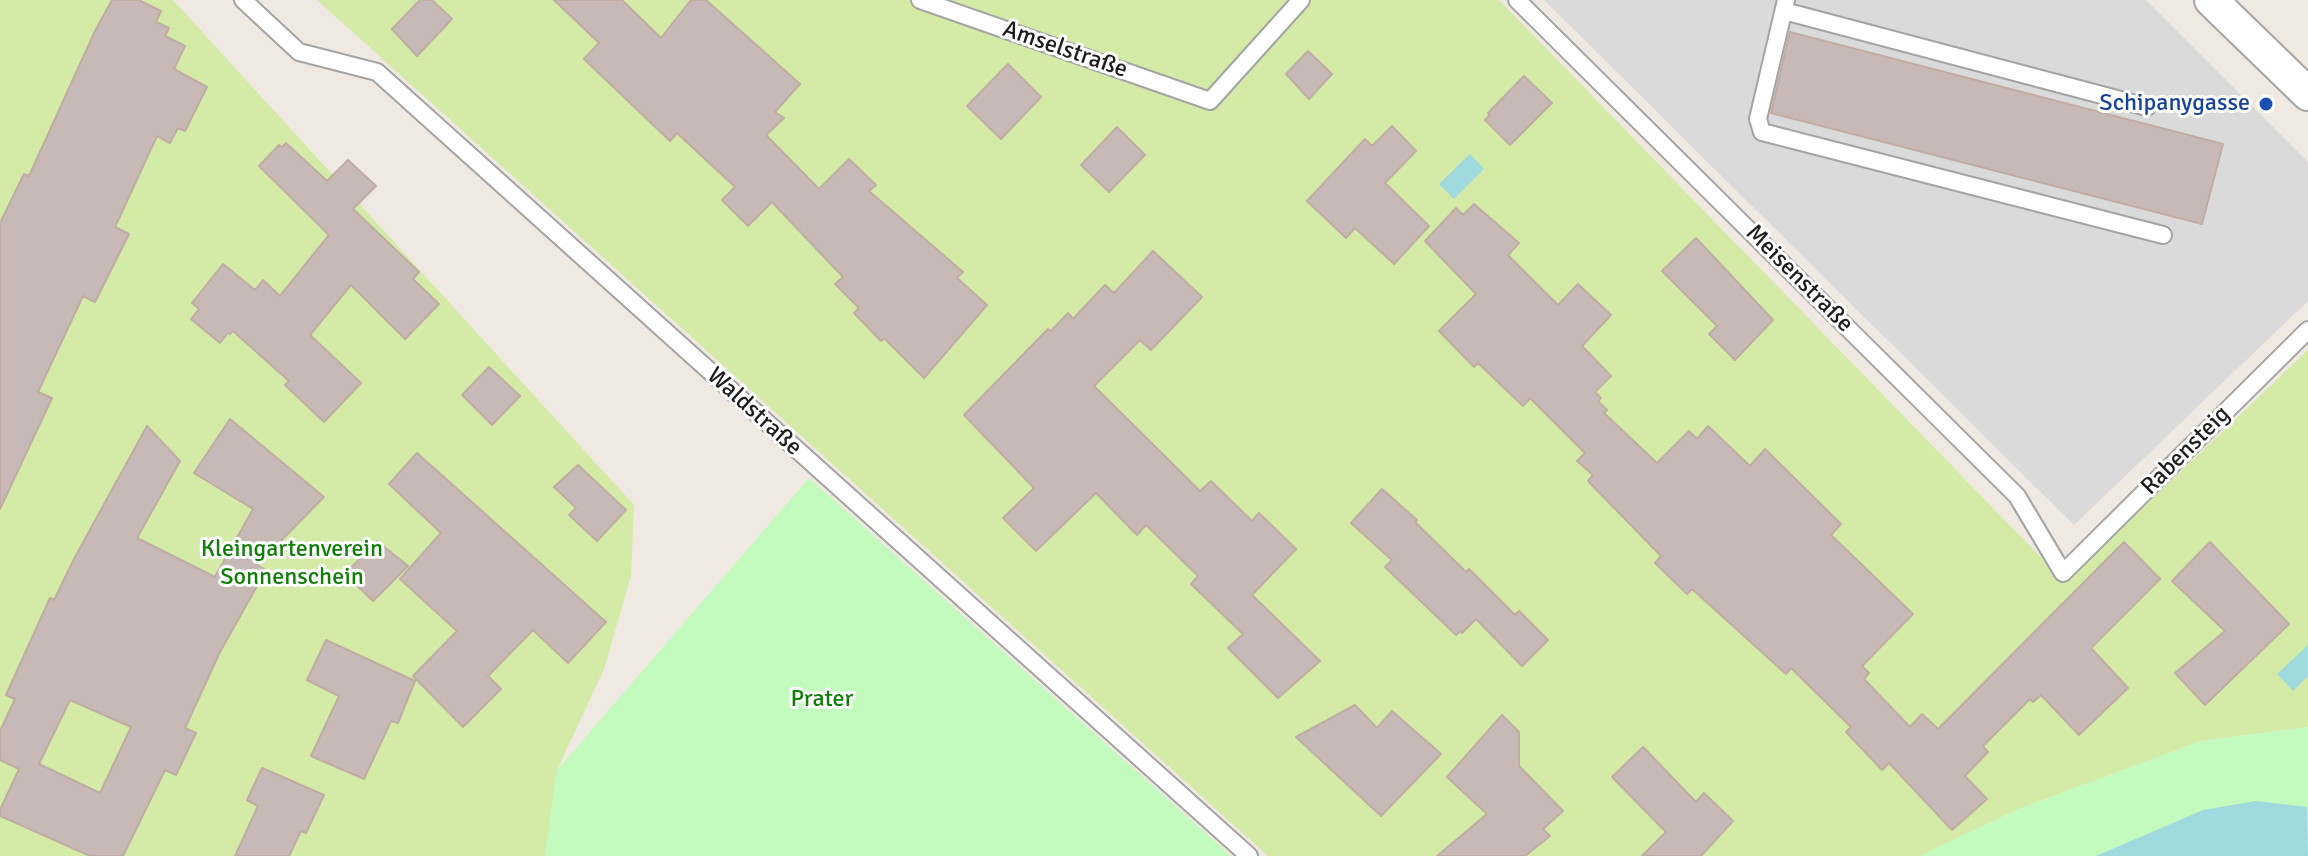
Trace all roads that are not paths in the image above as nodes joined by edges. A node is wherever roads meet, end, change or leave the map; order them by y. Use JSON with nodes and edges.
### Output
{"nodes":[{"id":1,"x":243,"y":0,"type":"edge"},
{"id":2,"x":920,"y":0,"type":"edge"},
{"id":3,"x":1301,"y":0,"type":"edge"},
{"id":4,"x":1517,"y":0,"type":"edge"},
{"id":5,"x":2211,"y":0,"type":"edge"},
{"id":6,"x":1785,"y":6,"type":"edge"},
{"id":7,"x":2308,"y":94,"type":"edge"},
{"id":8,"x":2147,"y":107,"type":"dead end"},
{"id":9,"x":2163,"y":235,"type":"dead end"},
{"id":10,"x":2308,"y":330,"type":"edge"},
{"id":11,"x":2063,"y":573,"type":"joint"},
{"id":12,"x":1249,"y":856,"type":"edge"}],
"edges":[{"from":1,"to":12,"type":"lane","name":"Waldstraße"},
{"from":2,"to":3,"type":"lane","name":"Amselstraße"},
{"from":4,"to":11,"type":"lane","name":"Meisenstraße"},
{"from":5,"to":7,"type":"street"},
{"from":6,"to":8,"type":"lane"},
{"from":6,"to":9,"type":"lane"},
{"from":10,"to":11,"type":"lane","name":"Rabensteig"}]}
